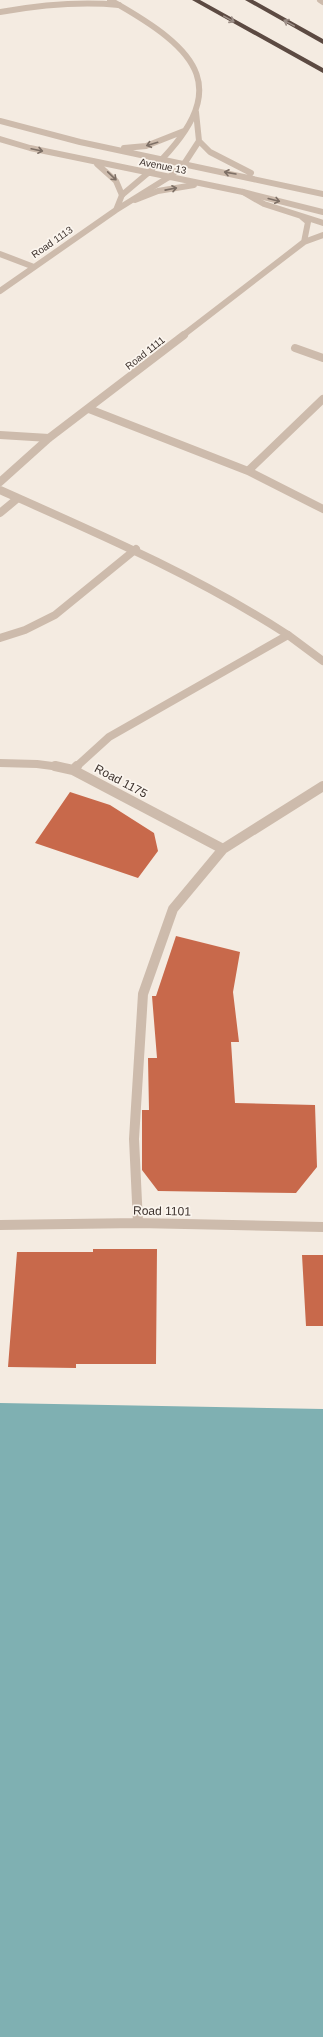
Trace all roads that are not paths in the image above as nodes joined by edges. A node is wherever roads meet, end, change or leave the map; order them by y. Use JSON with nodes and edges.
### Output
{"nodes":[{"id":1,"x":110,"y":0,"type":"edge"},
{"id":2,"x":195,"y":0,"type":"edge"},
{"id":3,"x":248,"y":0,"type":"edge"},
{"id":4,"x":320,"y":0,"type":"edge"},
{"id":5,"x":323,"y":2,"type":"edge"},
{"id":6,"x":119,"y":5,"type":"junction"},
{"id":7,"x":0,"y":12,"type":"edge"},
{"id":8,"x":323,"y":42,"type":"edge"},
{"id":9,"x":323,"y":70,"type":"edge"},
{"id":10,"x":195,"y":108,"type":"junction"},
{"id":11,"x":0,"y":121,"type":"edge"},
{"id":12,"x":188,"y":129,"type":"junction"},
{"id":13,"x":0,"y":138,"type":"edge"},
{"id":14,"x":199,"y":141,"type":"junction"},
{"id":15,"x":101,"y":148,"type":"junction"},
{"id":16,"x":161,"y":160,"type":"junction"},
{"id":17,"x":94,"y":162,"type":"junction"},
{"id":18,"x":184,"y":164,"type":"junction"},
{"id":19,"x":148,"y":173,"type":"junction"},
{"id":20,"x":169,"y":177,"type":"junction"},
{"id":21,"x":265,"y":179,"type":"junction"},
{"id":22,"x":208,"y":184,"type":"junction"},
{"id":23,"x":243,"y":192,"type":"junction"},
{"id":24,"x":323,"y":194,"type":"edge"},
{"id":25,"x":122,"y":195,"type":"junction"},
{"id":26,"x":135,"y":200,"type":"junction"},
{"id":27,"x":116,"y":210,"type":"junction"},
{"id":28,"x":323,"y":212,"type":"edge"},
{"id":29,"x":302,"y":217,"type":"junction"},
{"id":30,"x":323,"y":223,"type":"edge"},
{"id":31,"x":323,"y":235,"type":"edge"},
{"id":32,"x":304,"y":242,"type":"junction"},
{"id":33,"x":0,"y":254,"type":"edge"},
{"id":34,"x":34,"y":267,"type":"junction"},
{"id":35,"x":0,"y":291,"type":"edge"},
{"id":36,"x":295,"y":348,"type":"dead end"},
{"id":37,"x":323,"y":358,"type":"edge"},
{"id":38,"x":323,"y":399,"type":"edge"},
{"id":39,"x":89,"y":409,"type":"junction"},
{"id":40,"x":0,"y":435,"type":"edge"},
{"id":41,"x":49,"y":438,"type":"junction"},
{"id":42,"x":248,"y":471,"type":"junction"},
{"id":43,"x":0,"y":482,"type":"edge"},
{"id":44,"x":0,"y":490,"type":"edge"},
{"id":45,"x":18,"y":498,"type":"junction"},
{"id":46,"x":323,"y":509,"type":"edge"},
{"id":47,"x":0,"y":513,"type":"edge"},
{"id":48,"x":136,"y":549,"type":"junction"},
{"id":49,"x":288,"y":635,"type":"junction"},
{"id":50,"x":0,"y":638,"type":"edge"},
{"id":51,"x":323,"y":661,"type":"edge"},
{"id":52,"x":0,"y":763,"type":"edge"},
{"id":53,"x":73,"y":770,"type":"junction"},
{"id":54,"x":323,"y":786,"type":"edge"},
{"id":55,"x":223,"y":849,"type":"junction"},
{"id":56,"x":138,"y":1223,"type":"junction"},
{"id":57,"x":0,"y":1224,"type":"edge"},
{"id":58,"x":323,"y":1227,"type":"edge"}],
"edges":[{"from":1,"to":6,"type":"street"},
{"from":2,"to":9,"type":"highway","one_way":true},
{"from":8,"to":3,"type":"highway","one_way":true},
{"from":4,"to":5,"type":"street"},
{"from":6,"to":7,"type":"street"},
{"from":6,"to":10,"type":"street"},
{"from":10,"to":12,"type":"street"},
{"from":10,"to":14,"type":"street"},
{"from":11,"to":15,"type":"street","name":"Avenue 13"},
{"from":12,"to":15,"type":"street","one_way":true},
{"from":12,"to":16,"type":"street"},
{"from":13,"to":17,"type":"street","name":"Avenue 13","one_way":true},
{"from":14,"to":18,"type":"street","name":"Road 1113"},
{"from":14,"to":21,"type":"street"},
{"from":15,"to":16,"type":"street","name":"Avenue 13"},
{"from":16,"to":18,"type":"street","name":"Avenue 13"},
{"from":16,"to":19,"type":"street"},
{"from":17,"to":19,"type":"street","name":"Avenue 13"},
{"from":17,"to":25,"type":"street","one_way":true},
{"from":18,"to":20,"type":"street","name":"Road 1113"},
{"from":21,"to":18,"type":"street","name":"Avenue 13","one_way":true},
{"from":19,"to":20,"type":"street","name":"Avenue 13"},
{"from":19,"to":25,"type":"street"},
{"from":20,"to":22,"type":"street","name":"Avenue 13"},
{"from":20,"to":26,"type":"street","name":"Road 1113"},
{"from":21,"to":24,"type":"street","name":"Avenue 13"},
{"from":22,"to":23,"type":"street","name":"Avenue 13"},
{"from":26,"to":22,"type":"street","one_way":true},
{"from":23,"to":28,"type":"street","name":"Avenue 13","one_way":true},
{"from":23,"to":29,"type":"street"},
{"from":25,"to":27,"type":"street"},
{"from":26,"to":27,"type":"street","name":"Road 1113"},
{"from":27,"to":34,"type":"street","name":"Road 1113"},
{"from":29,"to":30,"type":"street"},
{"from":29,"to":32,"type":"street"},
{"from":31,"to":32,"type":"street","name":"Road 1111"},
{"from":32,"to":39,"type":"street","name":"Road 1111"},
{"from":33,"to":34,"type":"street"},
{"from":34,"to":35,"type":"street","name":"Road 1113"},
{"from":36,"to":37,"type":"street"},
{"from":38,"to":42,"type":"street"},
{"from":39,"to":41,"type":"street","name":"Road 1111"},
{"from":39,"to":42,"type":"street"},
{"from":40,"to":41,"type":"street"},
{"from":41,"to":43,"type":"street","name":"Road 1111"},
{"from":42,"to":46,"type":"street"},
{"from":44,"to":45,"type":"street"},
{"from":45,"to":47,"type":"street"},
{"from":45,"to":48,"type":"street"},
{"from":48,"to":49,"type":"street"},
{"from":48,"to":50,"type":"street"},
{"from":49,"to":51,"type":"street"},
{"from":49,"to":53,"type":"street"},
{"from":52,"to":53,"type":"street","name":"Road 1175"},
{"from":53,"to":55,"type":"street","name":"Road 1175"},
{"from":54,"to":55,"type":"street"},
{"from":55,"to":56,"type":"street"},
{"from":56,"to":57,"type":"street","name":"Road 1101"},
{"from":56,"to":58,"type":"street","name":"Road 1101"}]}
